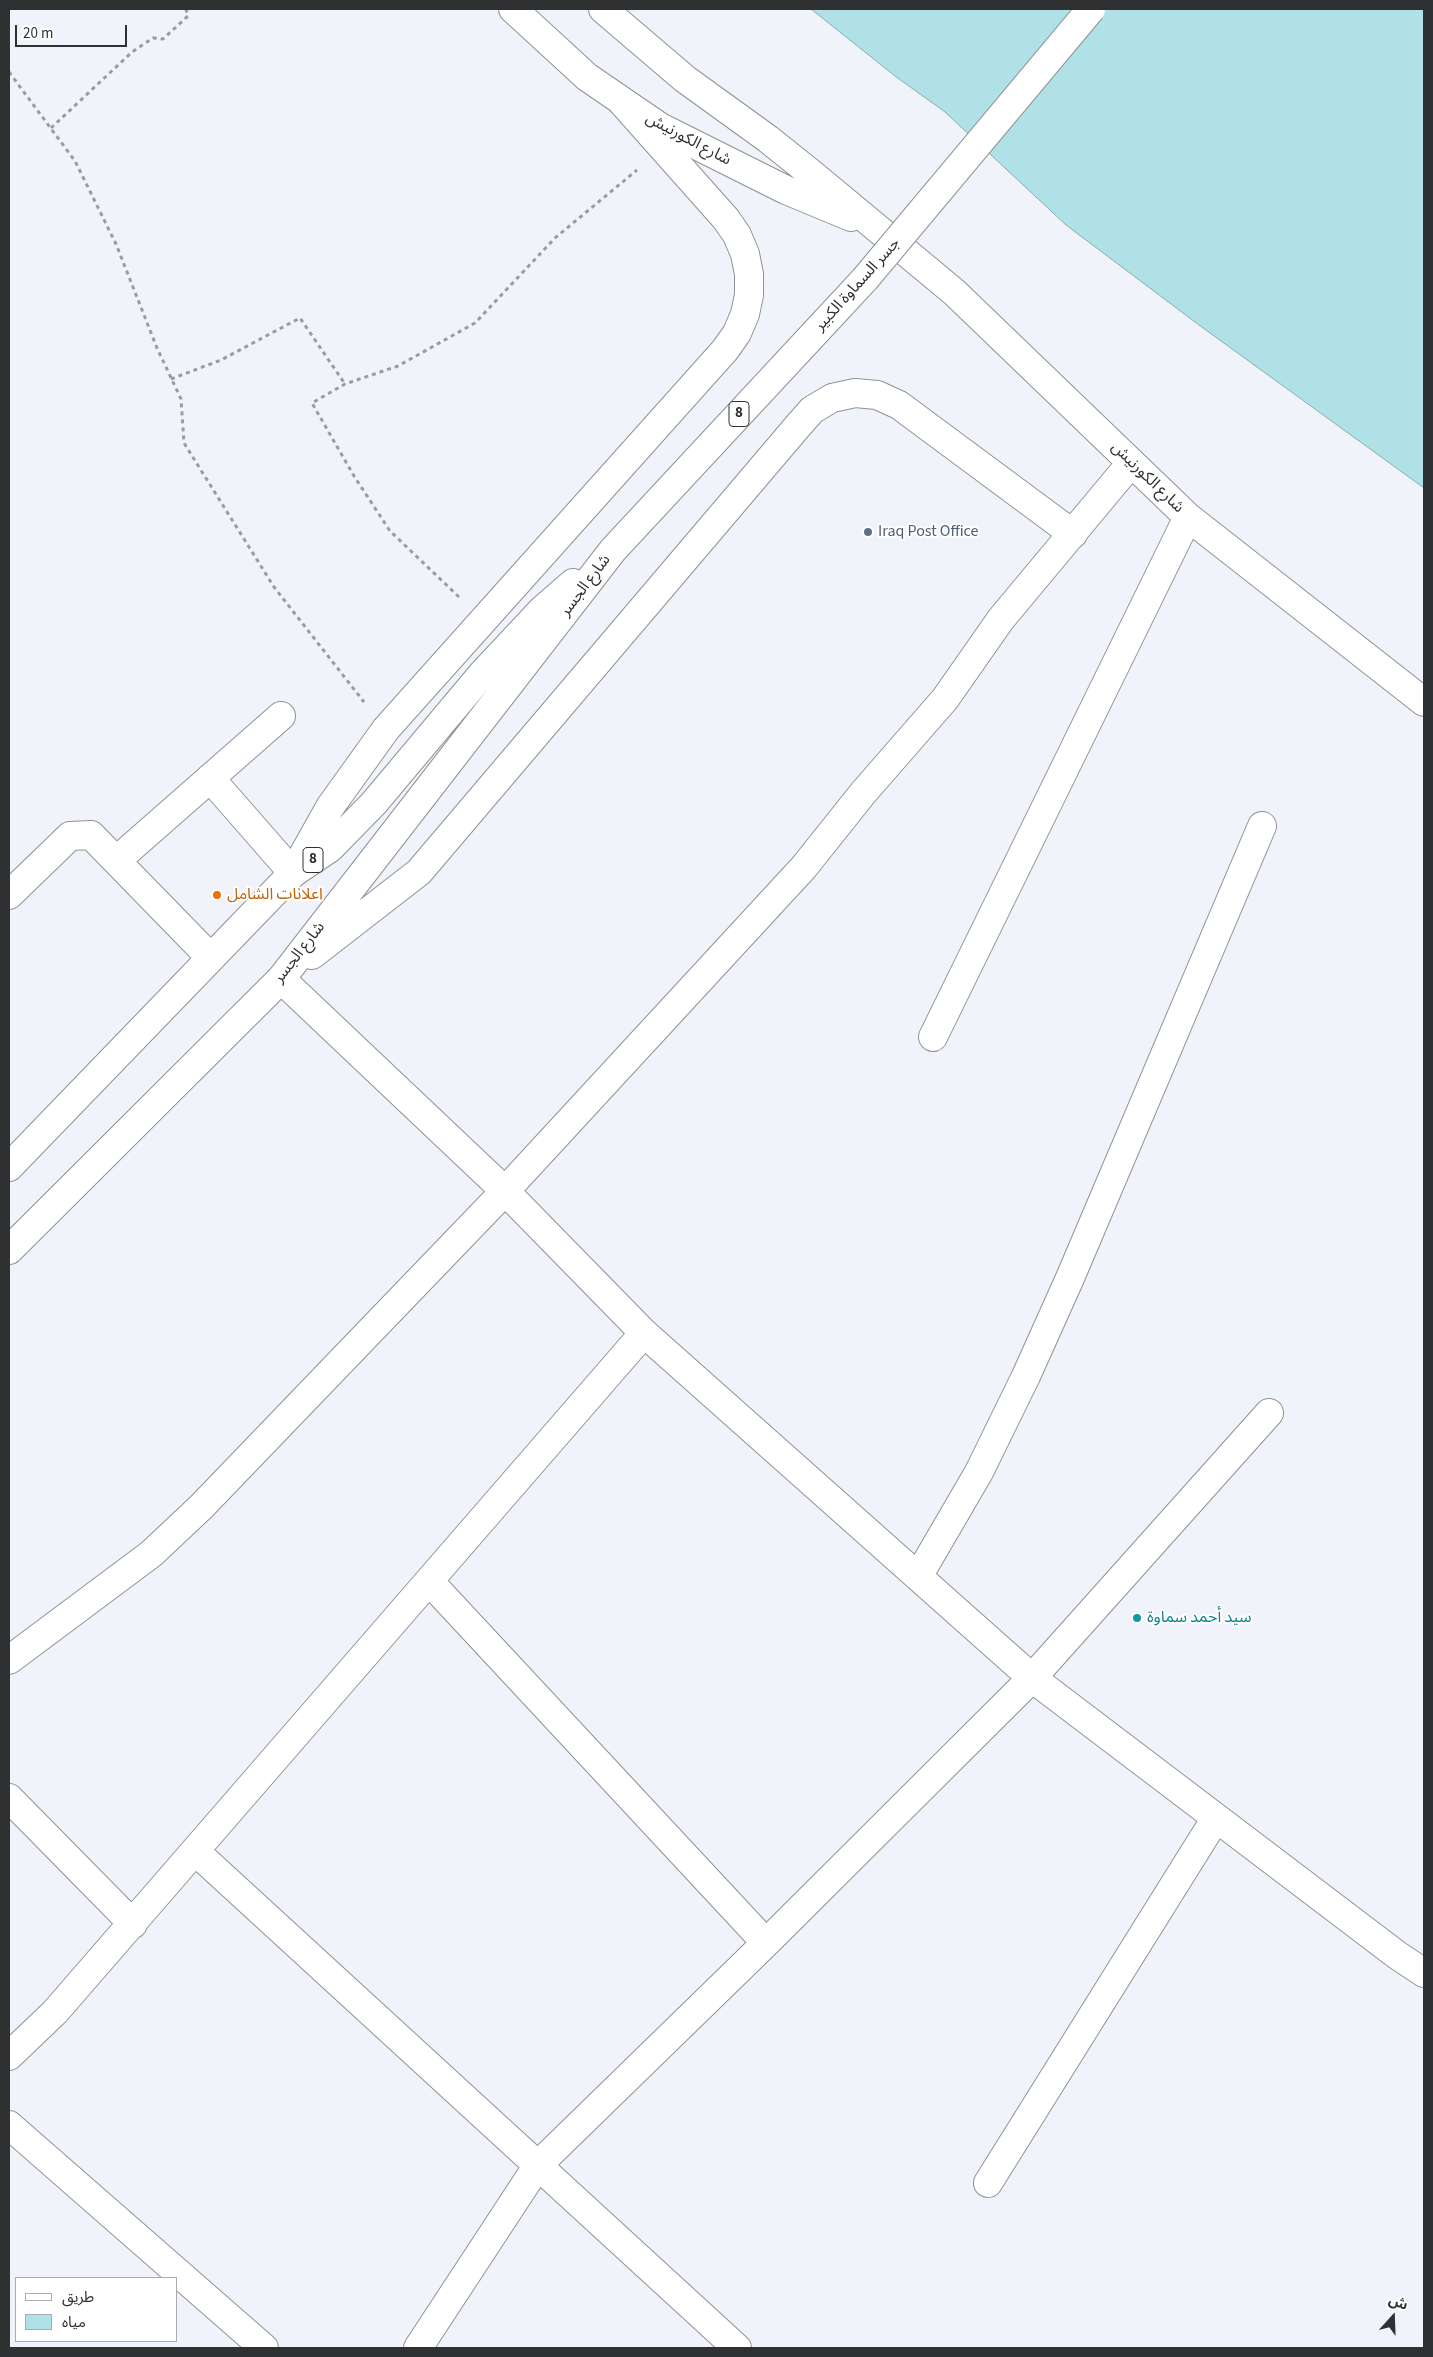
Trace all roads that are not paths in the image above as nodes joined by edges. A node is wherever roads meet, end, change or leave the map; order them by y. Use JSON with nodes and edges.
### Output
{"nodes":[{"id":1,"x":513,"y":9,"type":"edge"},
{"id":2,"x":603,"y":9,"type":"edge"},
{"id":3,"x":1091,"y":9,"type":"edge"},
{"id":4,"x":622,"y":102,"type":"junction"},
{"id":5,"x":885,"y":235,"type":"junction"},
{"id":6,"x":1131,"y":463,"type":"junction"},
{"id":7,"x":1188,"y":517,"type":"junction"},
{"id":8,"x":1073,"y":534,"type":"junction"},
{"id":9,"x":613,"y":550,"type":"junction"},
{"id":10,"x":1424,"y":702,"type":"edge"},
{"id":11,"x":281,"y":716,"type":"dead end"},
{"id":12,"x":210,"y":778,"type":"junction"},
{"id":13,"x":1262,"y":826,"type":"dead end"},
{"id":14,"x":116,"y":860,"type":"junction"},
{"id":15,"x":293,"y":873,"type":"junction"},
{"id":16,"x":9,"y":895,"type":"edge"},
{"id":17,"x":210,"y":958,"type":"junction"},
{"id":18,"x":281,"y":979,"type":"junction"},
{"id":19,"x":933,"y":1037,"type":"dead end"},
{"id":20,"x":9,"y":1167,"type":"edge"},
{"id":21,"x":505,"y":1191,"type":"junction"},
{"id":22,"x":9,"y":1250,"type":"edge"},
{"id":23,"x":644,"y":1333,"type":"junction"},
{"id":24,"x":1269,"y":1413,"type":"dead end"},
{"id":25,"x":919,"y":1575,"type":"junction"},
{"id":26,"x":429,"y":1581,"type":"junction"},
{"id":27,"x":9,"y":1660,"type":"edge"},
{"id":28,"x":1032,"y":1678,"type":"junction"},
{"id":29,"x":9,"y":1798,"type":"edge"},
{"id":30,"x":1216,"y":1818,"type":"junction"},
{"id":31,"x":195,"y":1851,"type":"junction"},
{"id":32,"x":133,"y":1924,"type":"junction"},
{"id":33,"x":766,"y":1943,"type":"junction"},
{"id":34,"x":1424,"y":1973,"type":"edge"},
{"id":35,"x":9,"y":2056,"type":"edge"},
{"id":36,"x":9,"y":2125,"type":"edge"},
{"id":37,"x":538,"y":2165,"type":"junction"},
{"id":38,"x":988,"y":2183,"type":"dead end"},
{"id":39,"x":264,"y":2348,"type":"edge"},
{"id":40,"x":418,"y":2348,"type":"edge"},
{"id":41,"x":737,"y":2348,"type":"edge"}],
"edges":[{"from":1,"to":4,"type":"main road","name":"شارع الكورنيش"},
{"from":2,"to":5,"type":"main road","name":"شارع الكورنيش"},
{"from":3,"to":9,"type":"main road","name":"جسر السماوة الكبير","number":"8","bridge":true},
{"from":4,"to":5,"type":"main road","name":"شارع الكورنيش"},
{"from":4,"to":15,"type":"main road"},
{"from":5,"to":6,"type":"main road","name":"شارع الكورنيش"},
{"from":6,"to":7,"type":"main road","name":"شارع الكورنيش"},
{"from":6,"to":8,"type":"main road"},
{"from":7,"to":10,"type":"main road","name":"شارع الكورنيش"},
{"from":7,"to":19,"type":"main road"},
{"from":8,"to":18,"type":"main road"},
{"from":8,"to":21,"type":"main road"},
{"from":9,"to":15,"type":"main road","name":"شارع الجسر","number":"8"},
{"from":9,"to":18,"type":"main road","name":"شارع الجسر","number":"8"},
{"from":11,"to":12,"type":"main road"},
{"from":12,"to":14,"type":"main road"},
{"from":12,"to":15,"type":"main road"},
{"from":13,"to":25,"type":"main road"},
{"from":14,"to":16,"type":"main road"},
{"from":14,"to":17,"type":"main road"},
{"from":15,"to":17,"type":"main road","name":"شارع الجسر","number":"8"},
{"from":17,"to":20,"type":"main road","name":"شارع الجسر","number":"8"},
{"from":18,"to":21,"type":"main road"},
{"from":18,"to":22,"type":"main road","name":"شارع الجسر","number":"8"},
{"from":21,"to":23,"type":"main road"},
{"from":21,"to":27,"type":"main road"},
{"from":23,"to":25,"type":"main road"},
{"from":23,"to":26,"type":"main road"},
{"from":24,"to":28,"type":"main road"},
{"from":25,"to":28,"type":"main road"},
{"from":26,"to":31,"type":"main road"},
{"from":26,"to":33,"type":"main road"},
{"from":28,"to":30,"type":"main road"},
{"from":28,"to":33,"type":"main road"},
{"from":29,"to":32,"type":"main road"},
{"from":30,"to":34,"type":"main road"},
{"from":30,"to":38,"type":"main road"},
{"from":31,"to":32,"type":"main road"},
{"from":31,"to":37,"type":"main road"},
{"from":32,"to":35,"type":"main road"},
{"from":33,"to":37,"type":"main road"},
{"from":36,"to":39,"type":"main road"},
{"from":37,"to":40,"type":"main road"},
{"from":37,"to":41,"type":"main road"}]}
